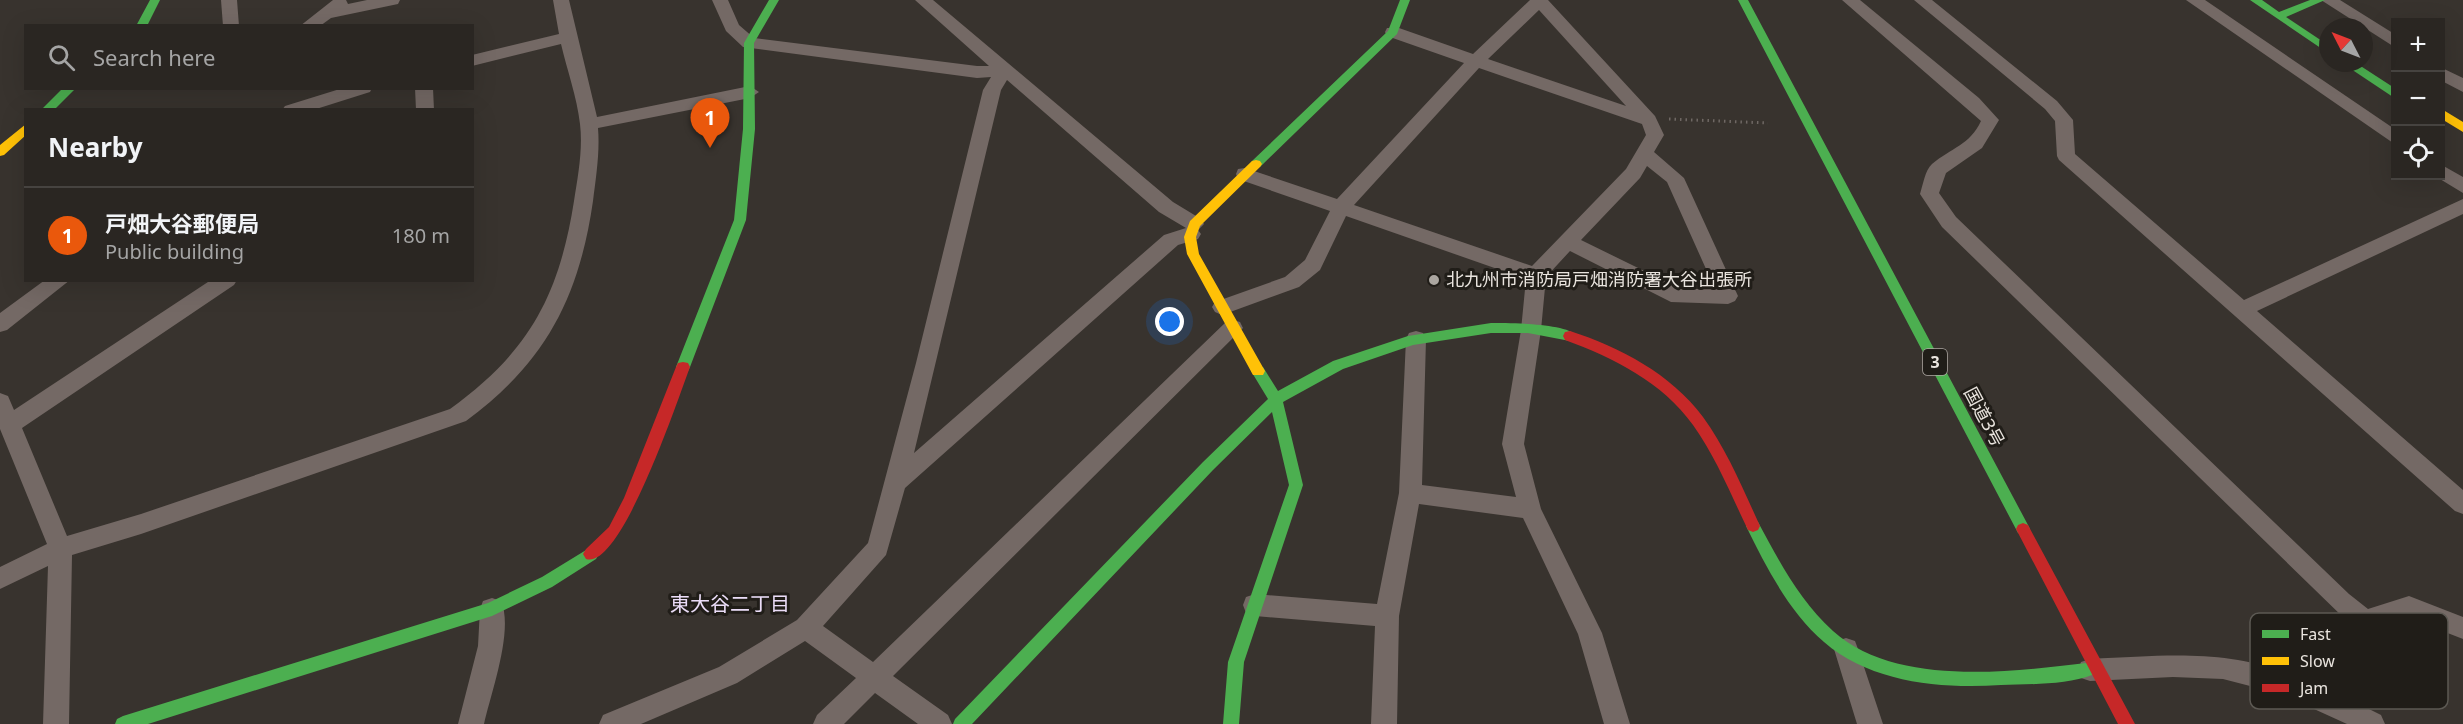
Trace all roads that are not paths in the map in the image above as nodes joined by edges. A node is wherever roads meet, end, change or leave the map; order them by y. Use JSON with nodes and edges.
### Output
{"nodes":[{"id":1,"x":156,"y":0,"type":"edge"},
{"id":2,"x":229,"y":0,"type":"edge"},
{"id":3,"x":344,"y":0,"type":"edge"},
{"id":4,"x":392,"y":0,"type":"edge"},
{"id":5,"x":561,"y":0,"type":"edge"},
{"id":6,"x":720,"y":0,"type":"edge"},
{"id":7,"x":774,"y":0,"type":"edge"},
{"id":8,"x":923,"y":0,"type":"edge"},
{"id":9,"x":1405,"y":0,"type":"edge"},
{"id":10,"x":1539,"y":0,"type":"edge"},
{"id":11,"x":1743,"y":0,"type":"edge"},
{"id":12,"x":1850,"y":0,"type":"edge"},
{"id":13,"x":1922,"y":0,"type":"edge"},
{"id":14,"x":2194,"y":0,"type":"edge"},
{"id":15,"x":2255,"y":0,"type":"edge"},
{"id":16,"x":2274,"y":0,"type":"edge"},
{"id":17,"x":2320,"y":0,"type":"edge"},
{"id":18,"x":2329,"y":0,"type":"edge"},
{"id":19,"x":328,"y":13,"type":"junction"},
{"id":20,"x":2284,"y":13,"type":"junction"},
{"id":21,"x":142,"y":24,"type":"edge"},
{"id":22,"x":231,"y":24,"type":"edge"},
{"id":23,"x":311,"y":24,"type":"edge"},
{"id":24,"x":2319,"y":31,"type":"edge"},
{"id":25,"x":1393,"y":32,"type":"junction"},
{"id":26,"x":568,"y":38,"type":"junction"},
{"id":27,"x":2391,"y":40,"type":"edge"},
{"id":28,"x":2319,"y":42,"type":"edge"},
{"id":29,"x":749,"y":43,"type":"junction"},
{"id":30,"x":1477,"y":59,"type":"junction"},
{"id":31,"x":474,"y":61,"type":"edge"},
{"id":32,"x":2373,"y":67,"type":"edge"},
{"id":33,"x":1004,"y":70,"type":"junction"},
{"id":34,"x":2362,"y":72,"type":"edge"},
{"id":35,"x":2445,"y":75,"type":"edge"},
{"id":36,"x":2391,"y":79,"type":"edge"},
{"id":37,"x":2463,"y":86,"type":"edge"},
{"id":38,"x":69,"y":90,"type":"edge"},
{"id":39,"x":357,"y":90,"type":"edge"},
{"id":40,"x":424,"y":90,"type":"edge"},
{"id":41,"x":750,"y":92,"type":"junction"},
{"id":42,"x":2391,"y":92,"type":"edge"},
{"id":43,"x":48,"y":108,"type":"edge"},
{"id":44,"x":298,"y":108,"type":"edge"},
{"id":45,"x":425,"y":108,"type":"edge"},
{"id":46,"x":2445,"y":115,"type":"edge"},
{"id":47,"x":1653,"y":120,"type":"junction"},
{"id":48,"x":589,"y":124,"type":"junction"},
{"id":49,"x":2441,"y":126,"type":"edge"},
{"id":50,"x":2463,"y":128,"type":"edge"},
{"id":51,"x":24,"y":130,"type":"edge"},
{"id":52,"x":2391,"y":136,"type":"edge"},
{"id":53,"x":2463,"y":141,"type":"edge"},
{"id":54,"x":0,"y":152,"type":"edge"},
{"id":55,"x":1644,"y":154,"type":"junction"},
{"id":56,"x":2445,"y":173,"type":"edge"},
{"id":57,"x":1245,"y":174,"type":"junction"},
{"id":58,"x":2463,"y":186,"type":"edge"},
{"id":59,"x":2463,"y":206,"type":"edge"},
{"id":60,"x":1341,"y":207,"type":"junction"},
{"id":61,"x":1192,"y":229,"type":"junction"},
{"id":62,"x":1568,"y":242,"type":"junction"},
{"id":63,"x":1536,"y":275,"type":"junction"},
{"id":64,"x":57,"y":282,"type":"edge"},
{"id":65,"x":224,"y":282,"type":"edge"},
{"id":66,"x":1222,"y":307,"type":"junction"},
{"id":67,"x":2241,"y":310,"type":"junction"},
{"id":68,"x":0,"y":324,"type":"edge"},
{"id":69,"x":1233,"y":328,"type":"junction"},
{"id":70,"x":1531,"y":330,"type":"junction"},
{"id":71,"x":1416,"y":339,"type":"junction"},
{"id":72,"x":1276,"y":399,"type":"junction"},
{"id":73,"x":0,"y":402,"type":"edge"},
{"id":74,"x":9,"y":425,"type":"junction"},
{"id":75,"x":895,"y":483,"type":"junction"},
{"id":76,"x":1410,"y":493,"type":"junction"},
{"id":77,"x":2463,"y":504,"type":"edge"},
{"id":78,"x":1530,"y":509,"type":"junction"},
{"id":79,"x":60,"y":548,"type":"junction"},
{"id":80,"x":0,"y":579,"type":"edge"},
{"id":81,"x":1255,"y":605,"type":"junction"},
{"id":82,"x":492,"y":609,"type":"junction"},
{"id":83,"x":2349,"y":613,"type":"edge"},
{"id":84,"x":2393,"y":613,"type":"edge"},
{"id":85,"x":2424,"y":613,"type":"edge"},
{"id":86,"x":1387,"y":615,"type":"junction"},
{"id":87,"x":2448,"y":622,"type":"edge"},
{"id":88,"x":806,"y":628,"type":"junction"},
{"id":89,"x":2463,"y":628,"type":"edge"},
{"id":90,"x":1846,"y":649,"type":"junction"},
{"id":91,"x":2082,"y":671,"type":"junction"},
{"id":92,"x":2250,"y":674,"type":"edge"},
{"id":93,"x":873,"y":677,"type":"junction"},
{"id":94,"x":2345,"y":709,"type":"edge"},
{"id":95,"x":56,"y":724,"type":"edge"},
{"id":96,"x":123,"y":724,"type":"edge"},
{"id":97,"x":471,"y":724,"type":"edge"},
{"id":98,"x":612,"y":724,"type":"edge"},
{"id":99,"x":826,"y":724,"type":"edge"},
{"id":100,"x":939,"y":724,"type":"edge"},
{"id":101,"x":961,"y":724,"type":"edge"},
{"id":102,"x":1231,"y":724,"type":"edge"},
{"id":103,"x":1384,"y":724,"type":"edge"},
{"id":104,"x":1617,"y":724,"type":"edge"},
{"id":105,"x":1870,"y":724,"type":"edge"},
{"id":106,"x":2127,"y":724,"type":"edge"},
{"id":107,"x":2372,"y":724,"type":"edge"}],
"edges":[{"from":1,"to":21,"type":"main road"},
{"from":2,"to":22,"type":"street"},
{"from":3,"to":19,"type":"street"},
{"from":4,"to":19,"type":"street"},
{"from":5,"to":26,"type":"street"},
{"from":6,"to":29,"type":"street"},
{"from":7,"to":29,"type":"main road"},
{"from":8,"to":33,"type":"street"},
{"from":9,"to":25,"type":"main road"},
{"from":10,"to":30,"type":"street"},
{"from":10,"to":47,"type":"street"},
{"from":11,"to":91,"type":"main road","name":"国道3号","number":"3"},
{"from":12,"to":83,"type":"street"},
{"from":13,"to":67,"type":"street"},
{"from":14,"to":52,"type":"street"},
{"from":15,"to":20,"type":"main road"},
{"from":16,"to":20,"type":"main road"},
{"from":17,"to":20,"type":"main road"},
{"from":18,"to":27,"type":"street"},
{"from":19,"to":23,"type":"street"},
{"from":20,"to":24,"type":"main road"},
{"from":20,"to":28,"type":"main road"},
{"from":25,"to":30,"type":"street"},
{"from":25,"to":57,"type":"main road"},
{"from":26,"to":31,"type":"street"},
{"from":26,"to":48,"type":"street"},
{"from":29,"to":33,"type":"street"},
{"from":29,"to":41,"type":"main road"},
{"from":30,"to":47,"type":"street"},
{"from":30,"to":60,"type":"street"},
{"from":32,"to":36,"type":"main road"},
{"from":33,"to":61,"type":"street"},
{"from":33,"to":75,"type":"street"},
{"from":34,"to":42,"type":"main road"},
{"from":35,"to":37,"type":"street"},
{"from":38,"to":43,"type":"main road"},
{"from":39,"to":44,"type":"street"},
{"from":40,"to":45,"type":"street"},
{"from":41,"to":48,"type":"street"},
{"from":41,"to":82,"type":"main road"},
{"from":46,"to":50,"type":"main road"},
{"from":47,"to":55,"type":"street"},
{"from":48,"to":79,"type":"street"},
{"from":49,"to":53,"type":"main road"},
{"from":51,"to":54,"type":"main road"},
{"from":55,"to":62,"type":"street"},
{"from":55,"to":62,"type":"street"},
{"from":56,"to":58,"type":"street"},
{"from":57,"to":60,"type":"street"},
{"from":57,"to":61,"type":"main road"},
{"from":59,"to":67,"type":"street"},
{"from":60,"to":63,"type":"street"},
{"from":60,"to":66,"type":"street"},
{"from":61,"to":66,"type":"main road"},
{"from":61,"to":75,"type":"street"},
{"from":62,"to":63,"type":"street"},
{"from":63,"to":70,"type":"street"},
{"from":64,"to":68,"type":"street"},
{"from":65,"to":74,"type":"street"},
{"from":66,"to":69,"type":"main road"},
{"from":67,"to":77,"type":"street"},
{"from":69,"to":72,"type":"main road"},
{"from":69,"to":93,"type":"street"},
{"from":70,"to":71,"type":"main road"},
{"from":70,"to":78,"type":"street"},
{"from":70,"to":90,"type":"main road"},
{"from":71,"to":72,"type":"main road"},
{"from":71,"to":76,"type":"street"},
{"from":72,"to":81,"type":"main road"},
{"from":72,"to":101,"type":"main road"},
{"from":73,"to":74,"type":"street"},
{"from":74,"to":79,"type":"street"},
{"from":75,"to":88,"type":"street"},
{"from":76,"to":78,"type":"street"},
{"from":76,"to":86,"type":"street"},
{"from":78,"to":104,"type":"street"},
{"from":79,"to":80,"type":"street"},
{"from":79,"to":95,"type":"street"},
{"from":81,"to":86,"type":"street"},
{"from":81,"to":102,"type":"main road"},
{"from":82,"to":96,"type":"main road"},
{"from":82,"to":97,"type":"street"},
{"from":84,"to":85,"type":"street"},
{"from":86,"to":103,"type":"street"},
{"from":87,"to":89,"type":"street"},
{"from":88,"to":93,"type":"street"},
{"from":88,"to":98,"type":"street"},
{"from":90,"to":91,"type":"main road"},
{"from":90,"to":105,"type":"street"},
{"from":91,"to":92,"type":"street"},
{"from":91,"to":106,"type":"main road","name":"国道3号","number":"3"},
{"from":93,"to":99,"type":"street"},
{"from":93,"to":100,"type":"street"},
{"from":94,"to":107,"type":"street"}]}
